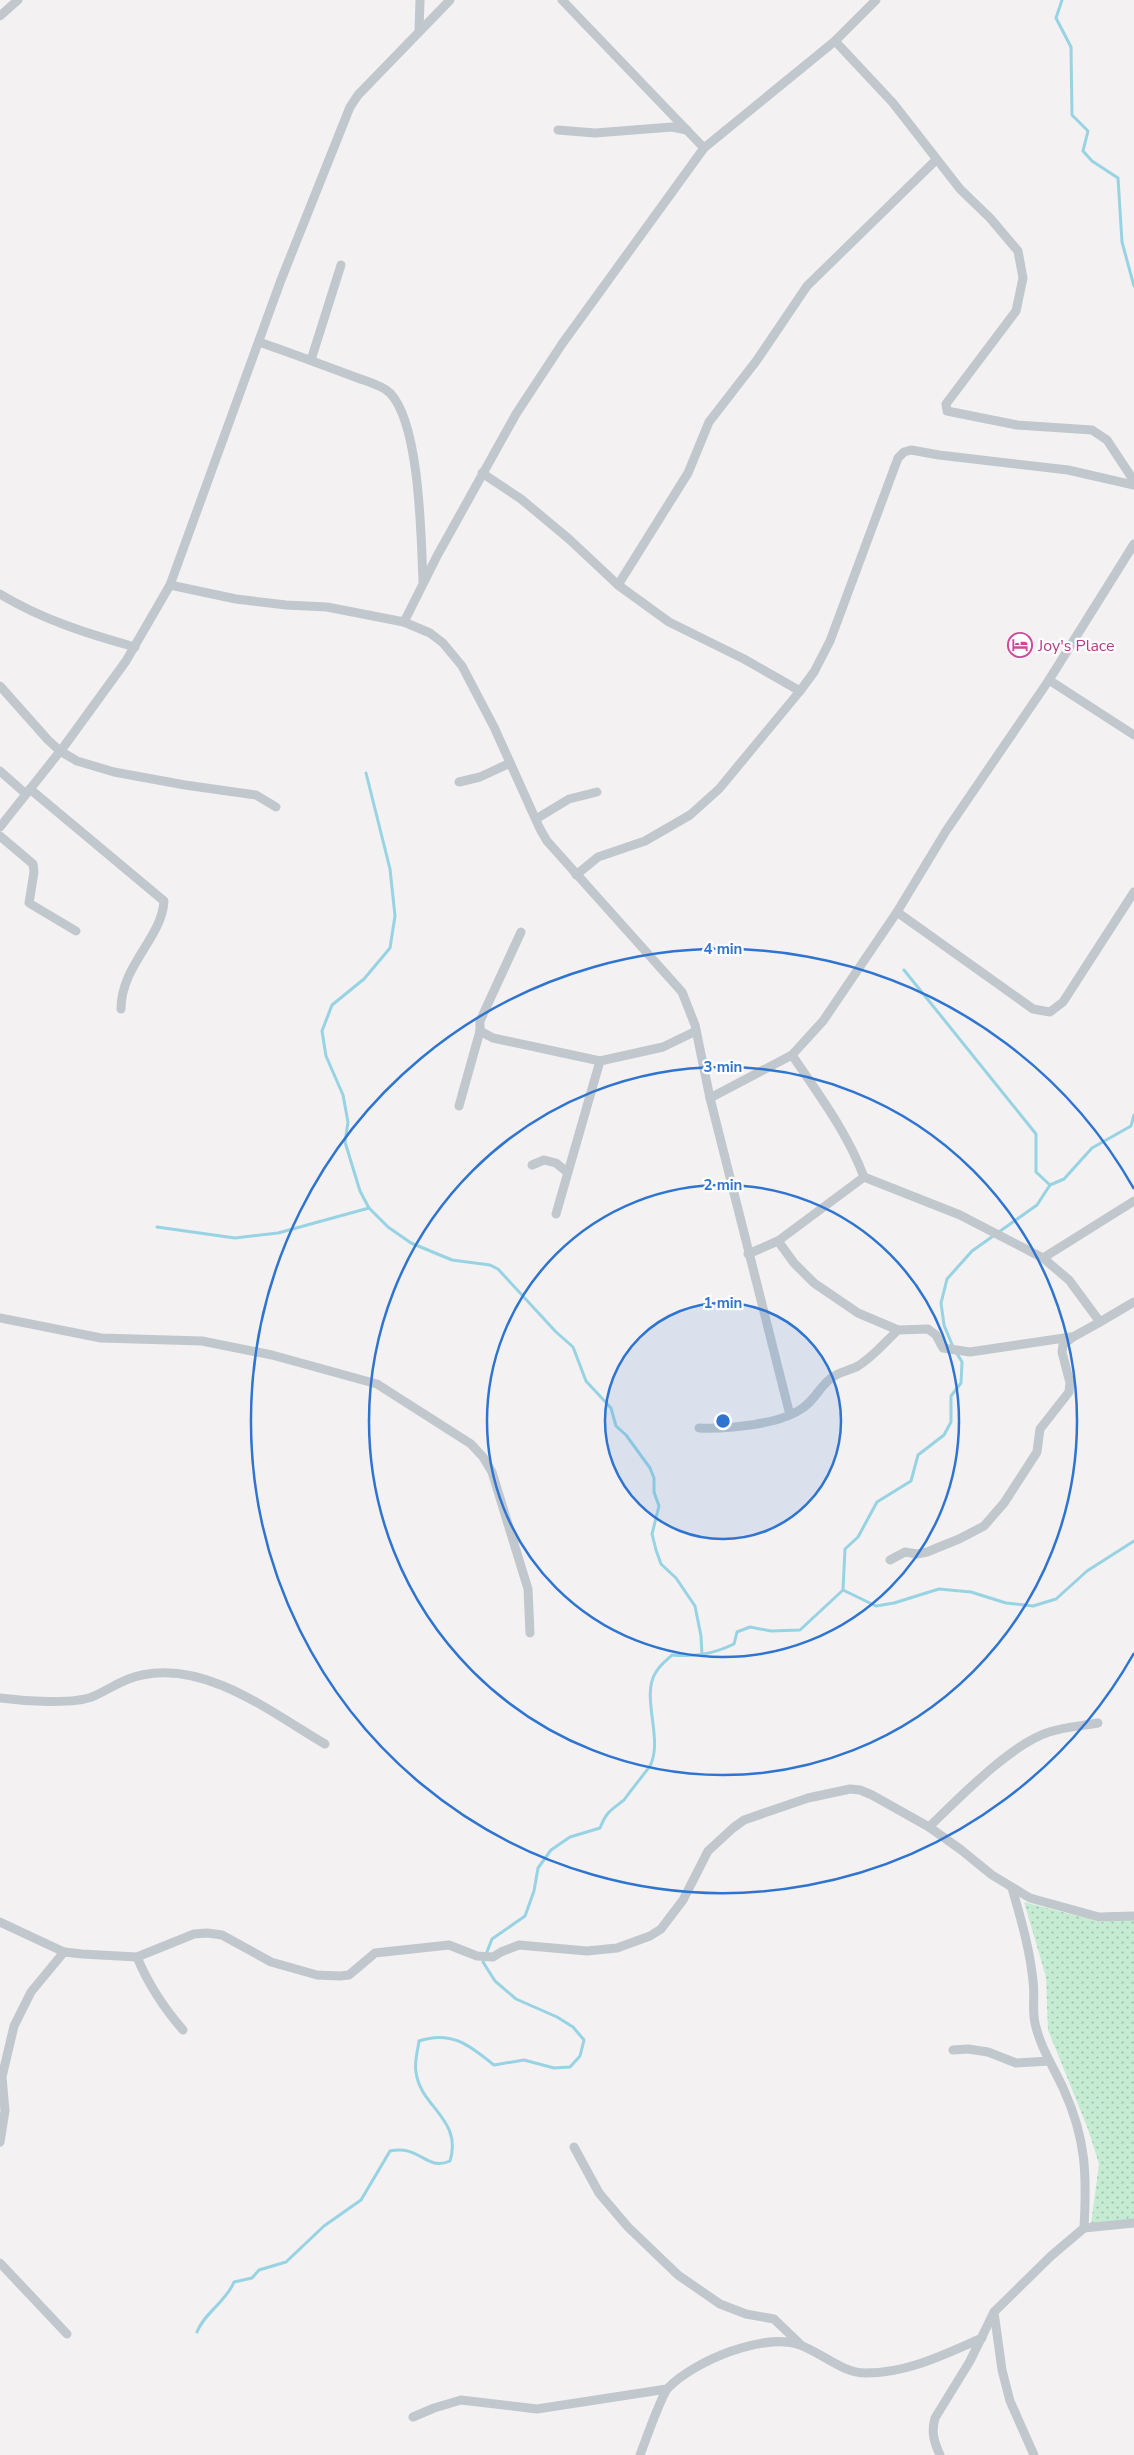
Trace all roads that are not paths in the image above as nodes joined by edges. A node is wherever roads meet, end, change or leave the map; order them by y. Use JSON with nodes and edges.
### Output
{"nodes":[{"id":1,"x":18,"y":0,"type":"edge"},
{"id":2,"x":420,"y":0,"type":"edge"},
{"id":3,"x":450,"y":0,"type":"edge"},
{"id":4,"x":562,"y":0,"type":"edge"},
{"id":5,"x":876,"y":0,"type":"edge"},
{"id":6,"x":0,"y":16,"type":"edge"},
{"id":7,"x":419,"y":31,"type":"junction"},
{"id":8,"x":834,"y":41,"type":"junction"},
{"id":9,"x":558,"y":130,"type":"dead end"},
{"id":10,"x":687,"y":130,"type":"junction"},
{"id":11,"x":704,"y":148,"type":"junction"},
{"id":12,"x":936,"y":160,"type":"junction"},
{"id":13,"x":341,"y":266,"type":"dead end"},
{"id":14,"x":258,"y":342,"type":"junction"},
{"id":15,"x":311,"y":360,"type":"junction"},
{"id":16,"x":482,"y":473,"type":"junction"},
{"id":17,"x":1134,"y":481,"type":"edge"},
{"id":18,"x":1134,"y":485,"type":"edge"},
{"id":19,"x":1134,"y":544,"type":"edge"},
{"id":20,"x":423,"y":583,"type":"junction"},
{"id":21,"x":170,"y":585,"type":"junction"},
{"id":22,"x":618,"y":585,"type":"junction"},
{"id":23,"x":0,"y":594,"type":"edge"},
{"id":24,"x":404,"y":622,"type":"junction"},
{"id":25,"x":135,"y":647,"type":"junction"},
{"id":26,"x":1049,"y":680,"type":"junction"},
{"id":27,"x":0,"y":686,"type":"edge"},
{"id":28,"x":800,"y":691,"type":"junction"},
{"id":29,"x":1134,"y":735,"type":"edge"},
{"id":30,"x":60,"y":751,"type":"junction"},
{"id":31,"x":510,"y":762,"type":"junction"},
{"id":32,"x":0,"y":771,"type":"edge"},
{"id":33,"x":459,"y":782,"type":"dead end"},
{"id":34,"x":28,"y":792,"type":"junction"},
{"id":35,"x":597,"y":792,"type":"dead end"},
{"id":36,"x":276,"y":807,"type":"dead end"},
{"id":37,"x":536,"y":819,"type":"junction"},
{"id":38,"x":0,"y":827,"type":"edge"},
{"id":39,"x":0,"y":836,"type":"edge"},
{"id":40,"x":576,"y":875,"type":"junction"},
{"id":41,"x":1134,"y":892,"type":"edge"},
{"id":42,"x":897,"y":912,"type":"junction"},
{"id":43,"x":76,"y":931,"type":"dead end"},
{"id":44,"x":521,"y":932,"type":"dead end"},
{"id":45,"x":121,"y":1009,"type":"dead end"},
{"id":46,"x":480,"y":1031,"type":"junction"},
{"id":47,"x":696,"y":1031,"type":"junction"},
{"id":48,"x":792,"y":1055,"type":"junction"},
{"id":49,"x":600,"y":1061,"type":"junction"},
{"id":50,"x":710,"y":1098,"type":"junction"},
{"id":51,"x":459,"y":1106,"type":"dead end"},
{"id":52,"x":532,"y":1165,"type":"dead end"},
{"id":53,"x":567,"y":1172,"type":"junction"},
{"id":54,"x":864,"y":1177,"type":"junction"},
{"id":55,"x":1134,"y":1201,"type":"edge"},
{"id":56,"x":556,"y":1214,"type":"dead end"},
{"id":57,"x":778,"y":1241,"type":"junction"},
{"id":58,"x":748,"y":1254,"type":"junction"},
{"id":59,"x":1044,"y":1258,"type":"junction"},
{"id":60,"x":1134,"y":1302,"type":"edge"},
{"id":61,"x":0,"y":1318,"type":"edge"},
{"id":62,"x":1100,"y":1322,"type":"junction"},
{"id":63,"x":898,"y":1330,"type":"junction"},
{"id":64,"x":1072,"y":1337,"type":"junction"},
{"id":65,"x":790,"y":1415,"type":"junction"},
{"id":66,"x":699,"y":1428,"type":"dead end"},
{"id":67,"x":890,"y":1560,"type":"dead end"},
{"id":68,"x":530,"y":1633,"type":"dead end"},
{"id":69,"x":0,"y":1698,"type":"edge"},
{"id":70,"x":1098,"y":1723,"type":"dead end"},
{"id":71,"x":325,"y":1744,"type":"dead end"},
{"id":72,"x":929,"y":1827,"type":"junction"},
{"id":73,"x":1012,"y":1888,"type":"junction"},
{"id":74,"x":1134,"y":1916,"type":"edge"},
{"id":75,"x":0,"y":1922,"type":"edge"},
{"id":76,"x":64,"y":1952,"type":"junction"},
{"id":77,"x":137,"y":1957,"type":"junction"},
{"id":78,"x":183,"y":2030,"type":"dead end"},
{"id":79,"x":953,"y":2050,"type":"dead end"},
{"id":80,"x":1049,"y":2060,"type":"junction"},
{"id":81,"x":0,"y":2142,"type":"edge"},
{"id":82,"x":574,"y":2147,"type":"dead end"},
{"id":83,"x":1134,"y":2222,"type":"edge"},
{"id":84,"x":1084,"y":2228,"type":"junction"},
{"id":85,"x":0,"y":2263,"type":"edge"},
{"id":86,"x":994,"y":2312,"type":"junction"},
{"id":87,"x":67,"y":2334,"type":"dead end"},
{"id":88,"x":982,"y":2338,"type":"junction"},
{"id":89,"x":802,"y":2345,"type":"junction"},
{"id":90,"x":667,"y":2389,"type":"junction"},
{"id":91,"x":413,"y":2417,"type":"dead end"},
{"id":92,"x":640,"y":2455,"type":"edge"},
{"id":93,"x":940,"y":2455,"type":"edge"},
{"id":94,"x":1034,"y":2455,"type":"edge"}],
"edges":[{"from":1,"to":6,"type":"street"},
{"from":2,"to":7,"type":"street"},
{"from":3,"to":7,"type":"street"},
{"from":4,"to":10,"type":"street"},
{"from":5,"to":8,"type":"street"},
{"from":7,"to":14,"type":"street"},
{"from":8,"to":11,"type":"street"},
{"from":8,"to":12,"type":"street"},
{"from":9,"to":10,"type":"street"},
{"from":10,"to":11,"type":"street"},
{"from":11,"to":16,"type":"street"},
{"from":12,"to":17,"type":"street"},
{"from":12,"to":22,"type":"street"},
{"from":13,"to":15,"type":"street"},
{"from":14,"to":15,"type":"street"},
{"from":14,"to":21,"type":"street"},
{"from":15,"to":20,"type":"street"},
{"from":16,"to":20,"type":"street"},
{"from":16,"to":22,"type":"street"},
{"from":18,"to":28,"type":"street"},
{"from":19,"to":26,"type":"street"},
{"from":20,"to":24,"type":"street"},
{"from":21,"to":24,"type":"street"},
{"from":21,"to":25,"type":"street"},
{"from":22,"to":28,"type":"street"},
{"from":23,"to":25,"type":"street"},
{"from":24,"to":31,"type":"street"},
{"from":25,"to":30,"type":"street"},
{"from":26,"to":29,"type":"street"},
{"from":26,"to":42,"type":"street"},
{"from":27,"to":30,"type":"street"},
{"from":28,"to":40,"type":"street"},
{"from":30,"to":34,"type":"street"},
{"from":30,"to":36,"type":"street"},
{"from":31,"to":33,"type":"street"},
{"from":31,"to":37,"type":"street"},
{"from":32,"to":34,"type":"street"},
{"from":34,"to":38,"type":"street"},
{"from":34,"to":45,"type":"street"},
{"from":35,"to":37,"type":"street"},
{"from":37,"to":40,"type":"street"},
{"from":39,"to":43,"type":"street"},
{"from":40,"to":47,"type":"street"},
{"from":41,"to":42,"type":"street"},
{"from":42,"to":48,"type":"street"},
{"from":44,"to":46,"type":"street"},
{"from":46,"to":49,"type":"street"},
{"from":46,"to":51,"type":"street"},
{"from":47,"to":49,"type":"street"},
{"from":47,"to":50,"type":"street"},
{"from":48,"to":50,"type":"street"},
{"from":48,"to":54,"type":"street"},
{"from":49,"to":53,"type":"street"},
{"from":50,"to":58,"type":"street"},
{"from":52,"to":53,"type":"street"},
{"from":53,"to":56,"type":"street"},
{"from":54,"to":57,"type":"street"},
{"from":54,"to":59,"type":"street"},
{"from":55,"to":59,"type":"street"},
{"from":57,"to":58,"type":"street"},
{"from":57,"to":63,"type":"street"},
{"from":58,"to":65,"type":"street"},
{"from":59,"to":62,"type":"street"},
{"from":60,"to":62,"type":"street"},
{"from":61,"to":68,"type":"street"},
{"from":62,"to":64,"type":"street"},
{"from":63,"to":64,"type":"street"},
{"from":63,"to":65,"type":"street"},
{"from":64,"to":67,"type":"street"},
{"from":65,"to":66,"type":"street"},
{"from":69,"to":71,"type":"street"},
{"from":70,"to":72,"type":"street"},
{"from":72,"to":73,"type":"street"},
{"from":72,"to":77,"type":"street"},
{"from":73,"to":74,"type":"street"},
{"from":73,"to":80,"type":"street"},
{"from":75,"to":76,"type":"street"},
{"from":76,"to":77,"type":"street"},
{"from":76,"to":81,"type":"street"},
{"from":77,"to":78,"type":"street"},
{"from":79,"to":80,"type":"street"},
{"from":80,"to":84,"type":"street"},
{"from":82,"to":89,"type":"street"},
{"from":83,"to":84,"type":"street"},
{"from":84,"to":86,"type":"street"},
{"from":85,"to":87,"type":"street"},
{"from":86,"to":88,"type":"street"},
{"from":86,"to":94,"type":"street"},
{"from":88,"to":89,"type":"street"},
{"from":88,"to":93,"type":"street"},
{"from":89,"to":90,"type":"street"},
{"from":90,"to":91,"type":"street"},
{"from":90,"to":92,"type":"street"}]}
